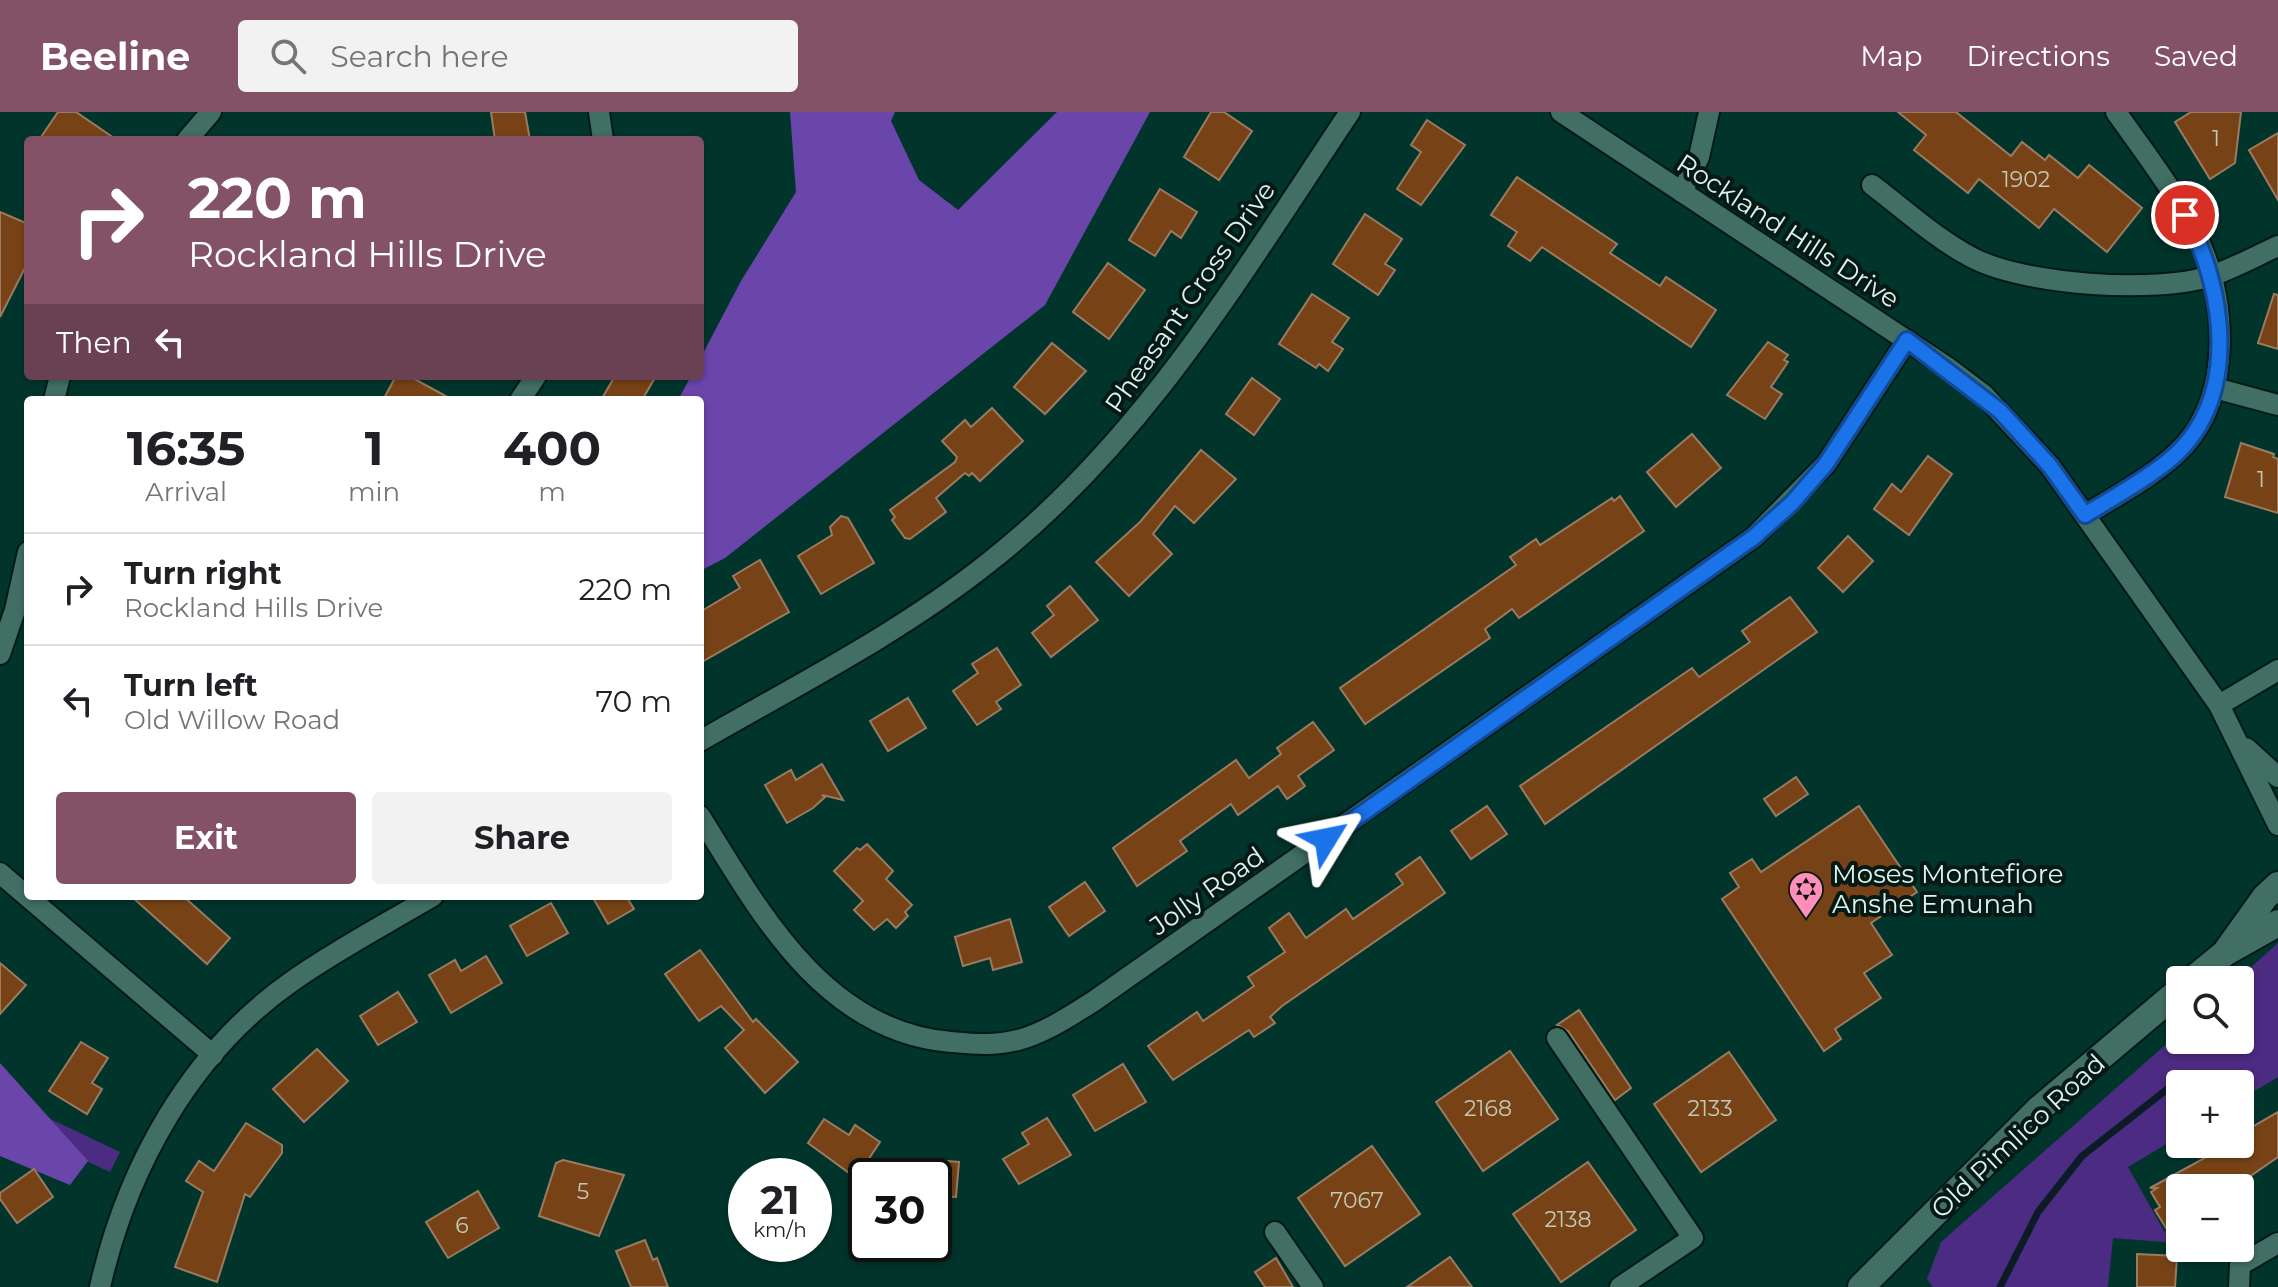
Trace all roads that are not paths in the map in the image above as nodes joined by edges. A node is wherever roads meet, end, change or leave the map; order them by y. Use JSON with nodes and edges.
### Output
{"nodes":[{"id":1,"x":211,"y":112,"type":"edge"},
{"id":2,"x":599,"y":112,"type":"edge"},
{"id":3,"x":1350,"y":112,"type":"edge"},
{"id":4,"x":1561,"y":112,"type":"edge"},
{"id":5,"x":1709,"y":112,"type":"edge"},
{"id":6,"x":2116,"y":112,"type":"edge"},
{"id":7,"x":190,"y":136,"type":"edge"},
{"id":8,"x":602,"y":136,"type":"edge"},
{"id":9,"x":1872,"y":185,"type":"dead end"},
{"id":10,"x":1682,"y":192,"type":"junction"},
{"id":11,"x":2278,"y":246,"type":"edge"},
{"id":12,"x":2211,"y":276,"type":"junction"},
{"id":13,"x":1907,"y":340,"type":"junction"},
{"id":14,"x":2215,"y":388,"type":"junction"},
{"id":15,"x":2278,"y":405,"type":"edge"},
{"id":16,"x":2085,"y":515,"type":"junction"},
{"id":17,"x":24,"y":567,"type":"edge"},
{"id":18,"x":0,"y":654,"type":"edge"},
{"id":19,"x":2278,"y":670,"type":"edge"},
{"id":20,"x":2219,"y":705,"type":"junction"},
{"id":21,"x":704,"y":739,"type":"edge"},
{"id":22,"x":2241,"y":742,"type":"junction"},
{"id":23,"x":2278,"y":777,"type":"edge"},
{"id":24,"x":704,"y":822,"type":"edge"},
{"id":25,"x":2278,"y":825,"type":"edge"},
{"id":26,"x":0,"y":873,"type":"edge"},
{"id":27,"x":2278,"y":885,"type":"edge"},
{"id":28,"x":24,"y":894,"type":"edge"},
{"id":29,"x":32,"y":900,"type":"edge"},
{"id":30,"x":426,"y":900,"type":"edge"},
{"id":31,"x":2278,"y":923,"type":"edge"},
{"id":32,"x":2225,"y":953,"type":"junction"},
{"id":33,"x":2209,"y":966,"type":"edge"},
{"id":34,"x":2166,"y":1002,"type":"edge"},
{"id":35,"x":1557,"y":1038,"type":"dead end"},
{"id":36,"x":213,"y":1055,"type":"junction"},
{"id":37,"x":1275,"y":1232,"type":"dead end"},
{"id":38,"x":2278,"y":1243,"type":"edge"},
{"id":39,"x":100,"y":1287,"type":"edge"},
{"id":40,"x":1313,"y":1287,"type":"edge"},
{"id":41,"x":1620,"y":1287,"type":"edge"},
{"id":42,"x":1861,"y":1287,"type":"edge"},
{"id":43,"x":2239,"y":1287,"type":"edge"}],
"edges":[{"from":1,"to":7,"type":"street"},
{"from":2,"to":8,"type":"street"},
{"from":3,"to":21,"type":"street","name":"Pheasant Cross Drive"},
{"from":4,"to":10,"type":"street","name":"Rockland Hills Drive"},
{"from":5,"to":10,"type":"street"},
{"from":6,"to":12,"type":"street"},
{"from":9,"to":12,"type":"street"},
{"from":10,"to":13,"type":"street","name":"Rockland Hills Drive"},
{"from":11,"to":12,"type":"street"},
{"from":12,"to":14,"type":"street"},
{"from":13,"to":16,"type":"street","name":"Rockland Hills Drive"},
{"from":13,"to":24,"type":"street","name":"Jolly Road"},
{"from":14,"to":15,"type":"street"},
{"from":14,"to":16,"type":"street"},
{"from":16,"to":20,"type":"street","name":"Rockland Hills Drive"},
{"from":17,"to":18,"type":"street"},
{"from":19,"to":20,"type":"street"},
{"from":20,"to":22,"type":"street","name":"Rockland Hills Drive"},
{"from":22,"to":23,"type":"street","name":"Rockland Hills Drive"},
{"from":22,"to":25,"type":"street","name":"Rockland Hills Drive"},
{"from":26,"to":28,"type":"street"},
{"from":27,"to":32,"type":"street"},
{"from":29,"to":36,"type":"street"},
{"from":30,"to":36,"type":"street"},
{"from":31,"to":32,"type":"street"},
{"from":32,"to":33,"type":"street"},
{"from":34,"to":42,"type":"street","name":"Old Pimlico Road"},
{"from":35,"to":41,"type":"street"},
{"from":36,"to":39,"type":"street"},
{"from":37,"to":40,"type":"street"},
{"from":38,"to":43,"type":"street"}]}
